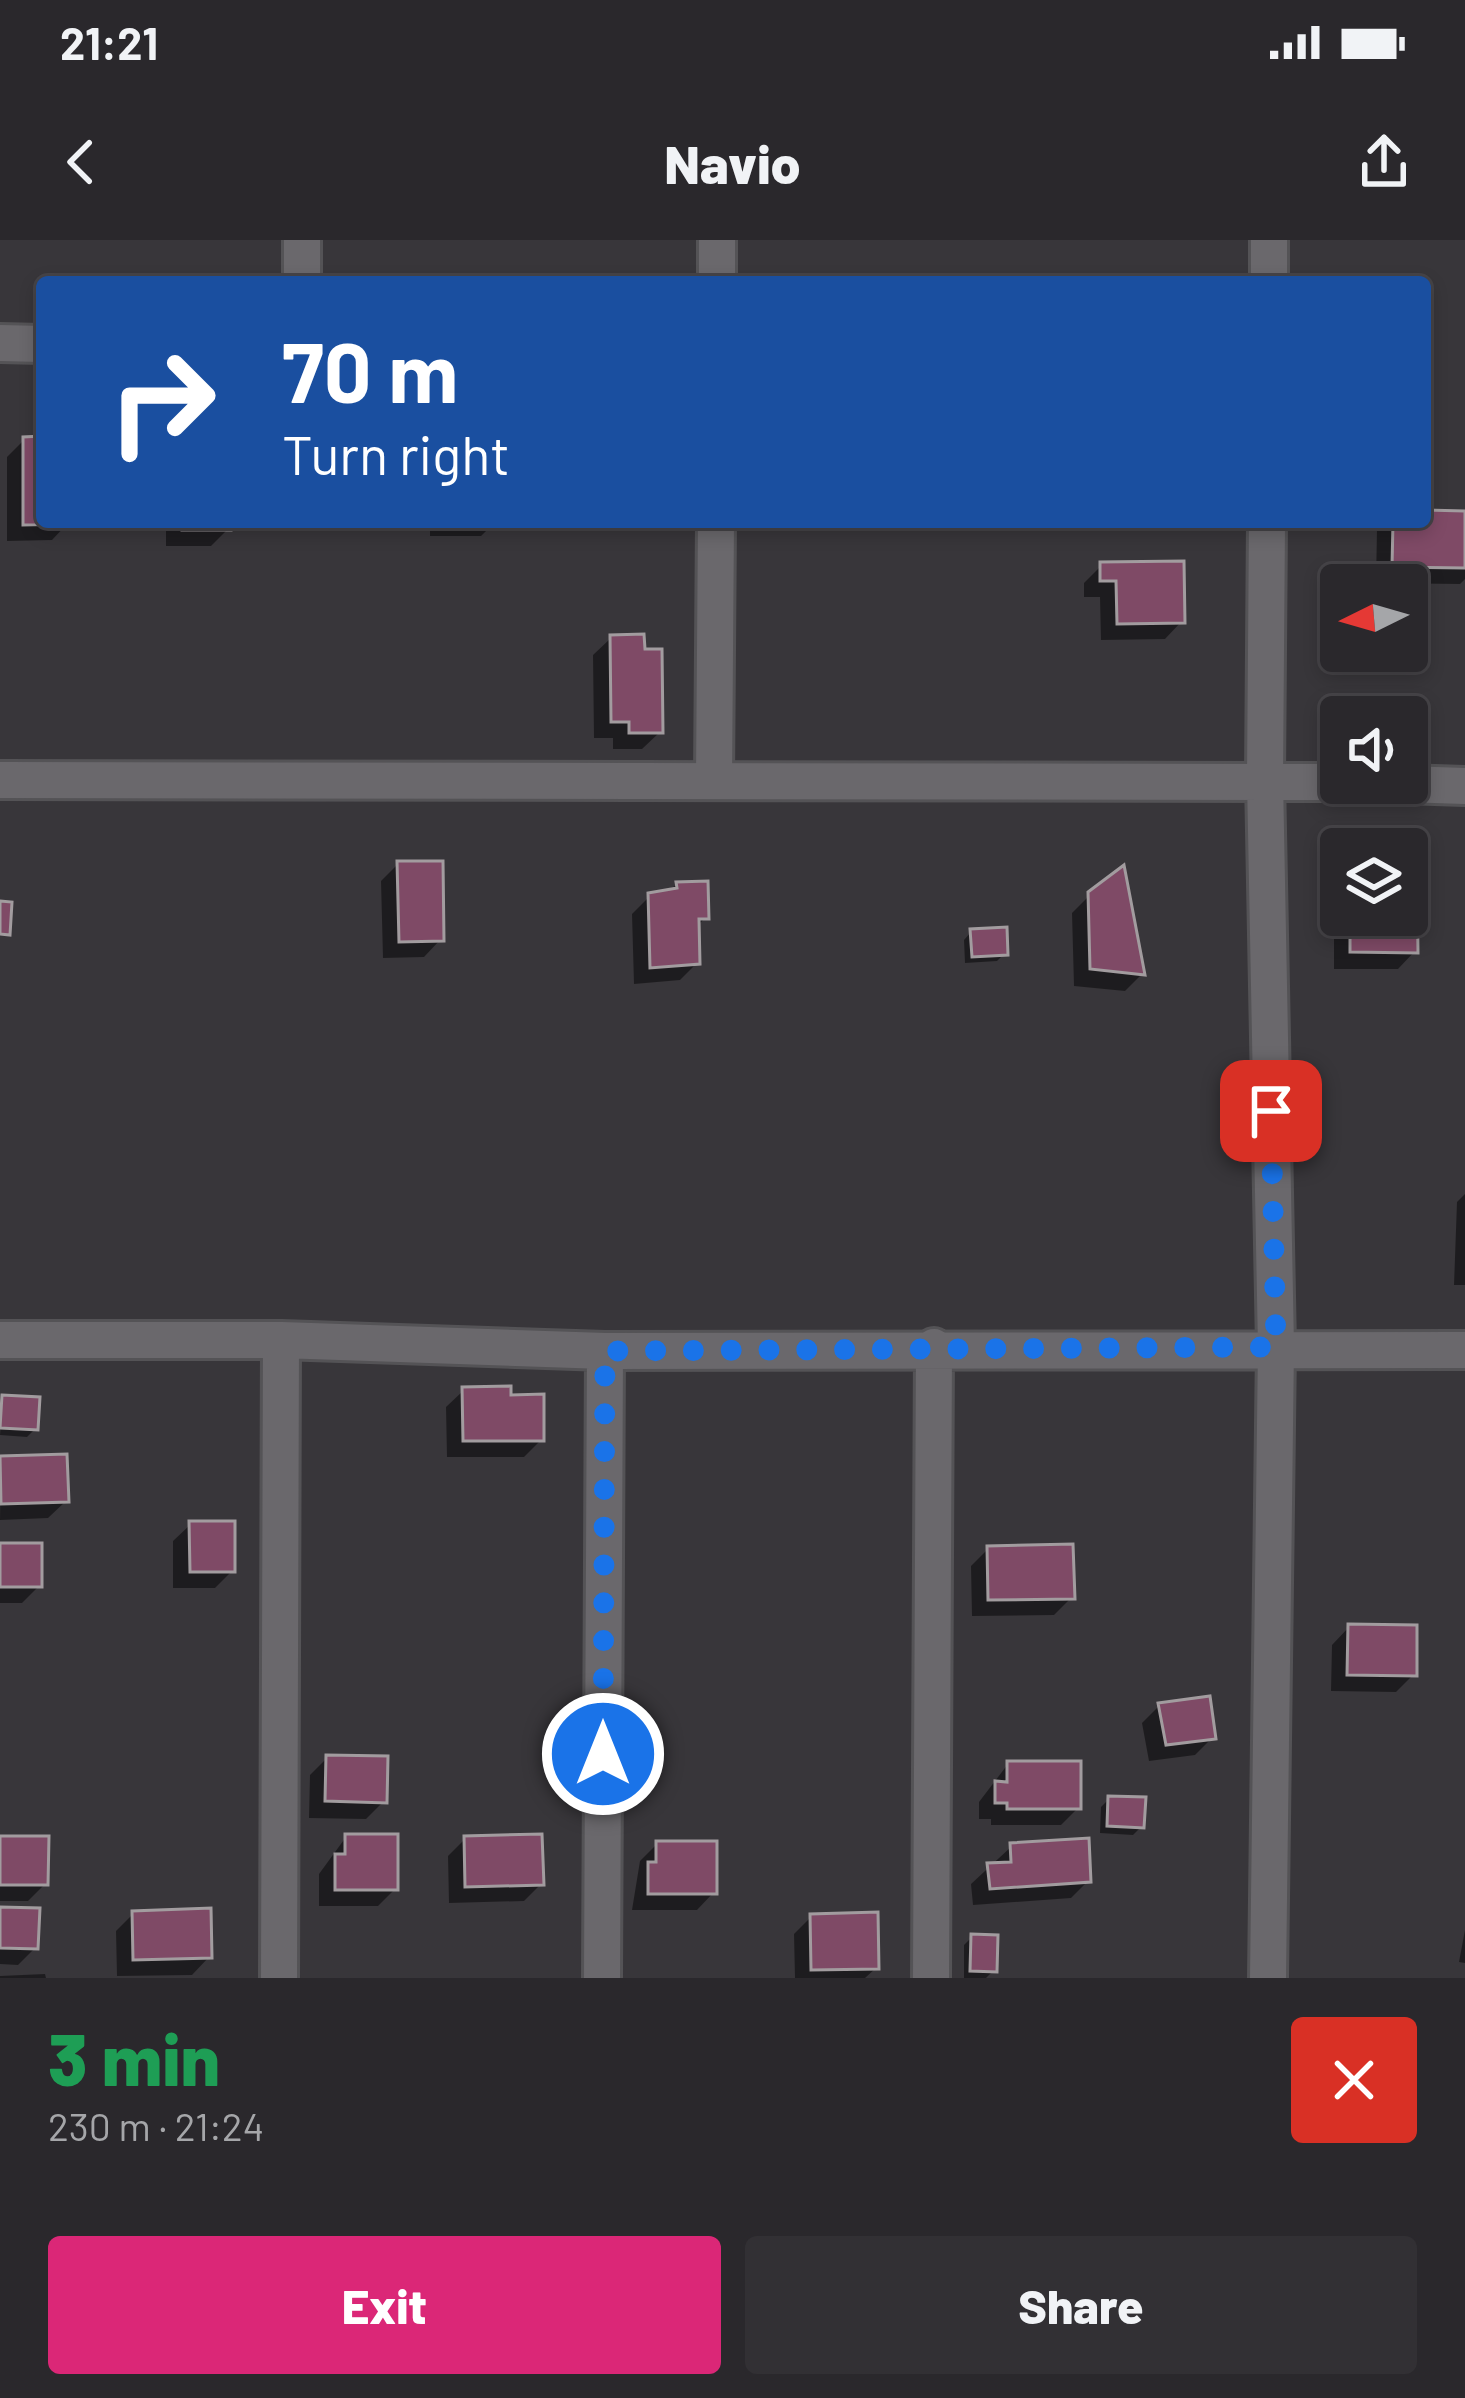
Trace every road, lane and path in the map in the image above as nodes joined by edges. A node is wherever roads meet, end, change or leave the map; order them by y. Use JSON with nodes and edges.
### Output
{"nodes":[{"id":1,"x":302,"y":240,"type":"edge"},
{"id":2,"x":717,"y":240,"type":"edge"},
{"id":3,"x":1269,"y":240,"type":"edge"},
{"id":4,"x":302,"y":276,"type":"edge"},
{"id":5,"x":717,"y":276,"type":"edge"},
{"id":6,"x":1269,"y":276,"type":"edge"},
{"id":7,"x":0,"y":344,"type":"edge"},
{"id":8,"x":36,"y":344,"type":"edge"},
{"id":9,"x":716,"y":528,"type":"edge"},
{"id":10,"x":1267,"y":528,"type":"edge"},
{"id":11,"x":1265,"y":779,"type":"junction"},
{"id":12,"x":0,"y":780,"type":"edge"},
{"id":13,"x":714,"y":780,"type":"junction"},
{"id":14,"x":1320,"y":781,"type":"edge"},
{"id":15,"x":1428,"y":785,"type":"edge"},
{"id":16,"x":1465,"y":786,"type":"edge"},
{"id":17,"x":0,"y":1340,"type":"edge"},
{"id":18,"x":281,"y":1340,"type":"junction"},
{"id":19,"x":934,"y":1347,"type":"junction"},
{"id":20,"x":1276,"y":1347,"type":"junction"},
{"id":21,"x":1465,"y":1350,"type":"edge"},
{"id":22,"x":605,"y":1351,"type":"junction"},
{"id":23,"x":279,"y":1978,"type":"edge"},
{"id":24,"x":602,"y":1978,"type":"edge"},
{"id":25,"x":931,"y":1978,"type":"edge"},
{"id":26,"x":1268,"y":1978,"type":"edge"}],
"edges":[{"from":1,"to":4,"type":"street"},
{"from":2,"to":5,"type":"street"},
{"from":3,"to":6,"type":"street"},
{"from":7,"to":8,"type":"street"},
{"from":9,"to":13,"type":"street"},
{"from":10,"to":11,"type":"street"},
{"from":11,"to":13,"type":"street"},
{"from":11,"to":14,"type":"street"},
{"from":11,"to":20,"type":"street"},
{"from":12,"to":13,"type":"street"},
{"from":15,"to":16,"type":"street"},
{"from":17,"to":18,"type":"street"},
{"from":18,"to":22,"type":"street"},
{"from":18,"to":23,"type":"street"},
{"from":19,"to":20,"type":"street"},
{"from":19,"to":22,"type":"street"},
{"from":19,"to":25,"type":"street"},
{"from":20,"to":21,"type":"street"},
{"from":20,"to":26,"type":"street"},
{"from":22,"to":24,"type":"street"}]}
